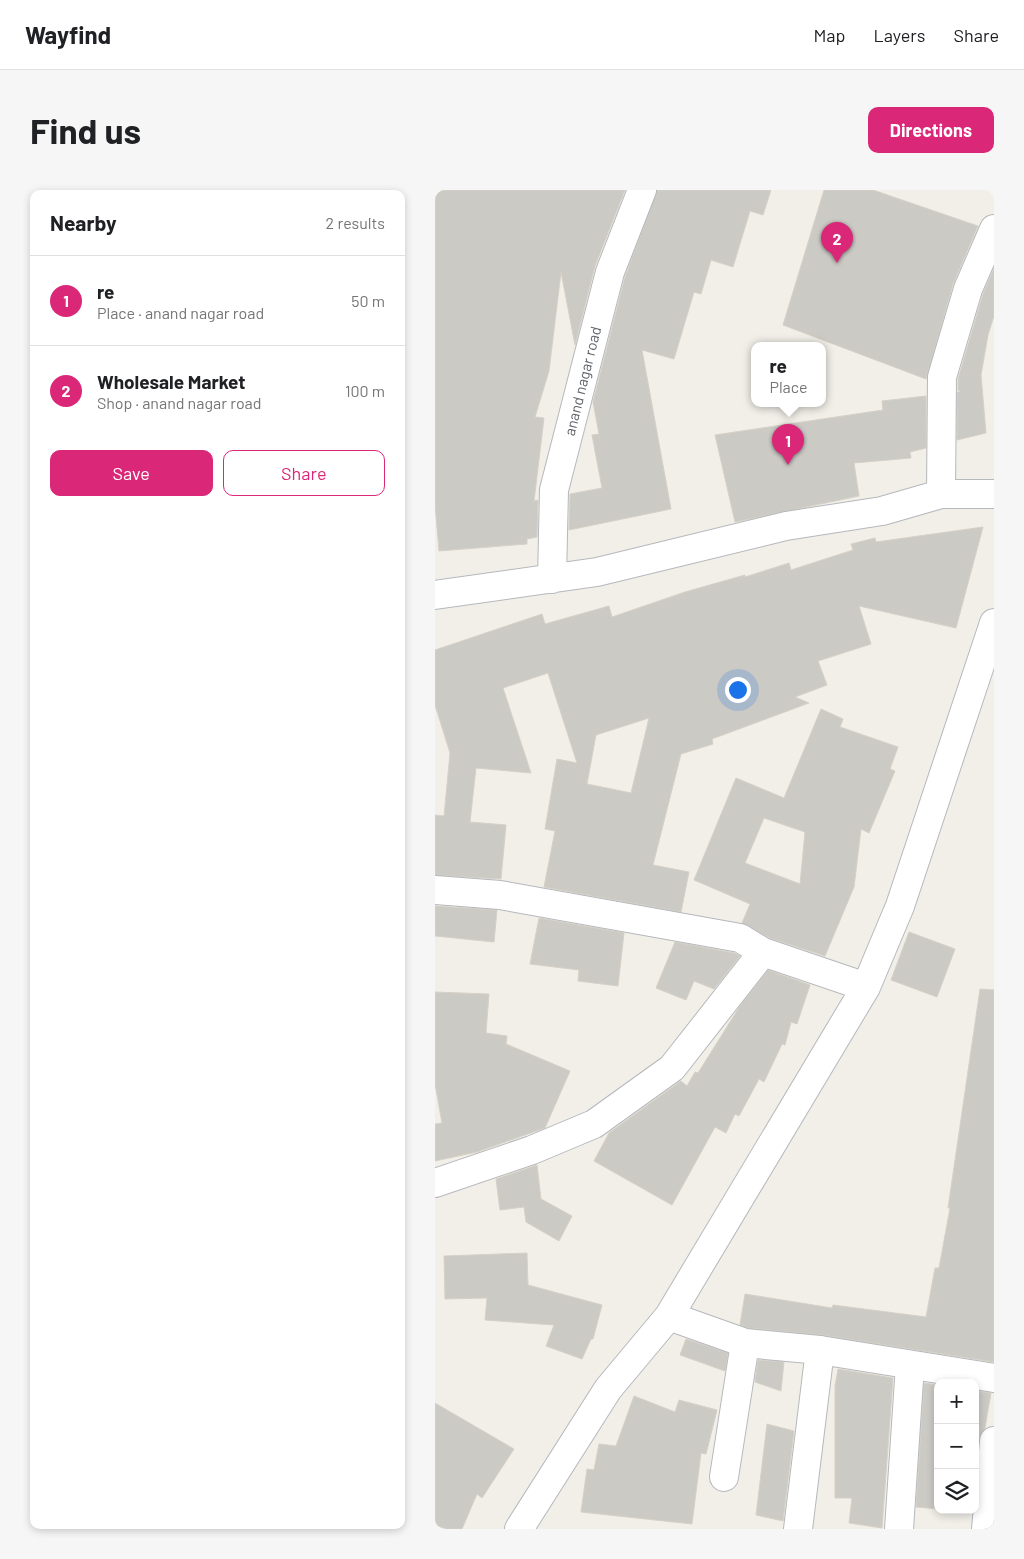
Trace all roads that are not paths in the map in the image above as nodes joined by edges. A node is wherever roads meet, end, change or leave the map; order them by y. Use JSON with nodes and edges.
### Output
{"nodes":[{"id":1,"x":642,"y":190,"type":"edge"},
{"id":2,"x":994,"y":229,"type":"edge"},
{"id":3,"x":941,"y":494,"type":"junction"},
{"id":4,"x":994,"y":494,"type":"edge"},
{"id":5,"x":552,"y":578,"type":"junction"},
{"id":6,"x":435,"y":595,"type":"edge"},
{"id":7,"x":994,"y":624,"type":"edge"},
{"id":8,"x":435,"y":890,"type":"edge"},
{"id":9,"x":763,"y":952,"type":"junction"},
{"id":10,"x":867,"y":987,"type":"junction"},
{"id":11,"x":435,"y":1182,"type":"edge"},
{"id":12,"x":669,"y":1316,"type":"junction"},
{"id":13,"x":745,"y":1343,"type":"junction"},
{"id":14,"x":820,"y":1350,"type":"junction"},
{"id":15,"x":911,"y":1365,"type":"junction"},
{"id":16,"x":994,"y":1378,"type":"edge"},
{"id":17,"x":994,"y":1440,"type":"edge"},
{"id":18,"x":724,"y":1478,"type":"dead end"},
{"id":19,"x":519,"y":1529,"type":"edge"},
{"id":20,"x":798,"y":1529,"type":"edge"},
{"id":21,"x":899,"y":1529,"type":"edge"},
{"id":22,"x":986,"y":1529,"type":"edge"}],
"edges":[{"from":1,"to":5,"type":"street","name":"anand nagar road"},
{"from":2,"to":3,"type":"street"},
{"from":3,"to":4,"type":"street"},
{"from":3,"to":5,"type":"street"},
{"from":5,"to":6,"type":"street"},
{"from":7,"to":10,"type":"street"},
{"from":8,"to":9,"type":"street"},
{"from":9,"to":10,"type":"street"},
{"from":9,"to":11,"type":"street"},
{"from":10,"to":12,"type":"street"},
{"from":12,"to":13,"type":"street"},
{"from":12,"to":19,"type":"street"},
{"from":13,"to":14,"type":"street"},
{"from":13,"to":18,"type":"street"},
{"from":14,"to":15,"type":"street"},
{"from":14,"to":20,"type":"street"},
{"from":15,"to":16,"type":"street"},
{"from":15,"to":21,"type":"street"},
{"from":17,"to":22,"type":"street"}]}
